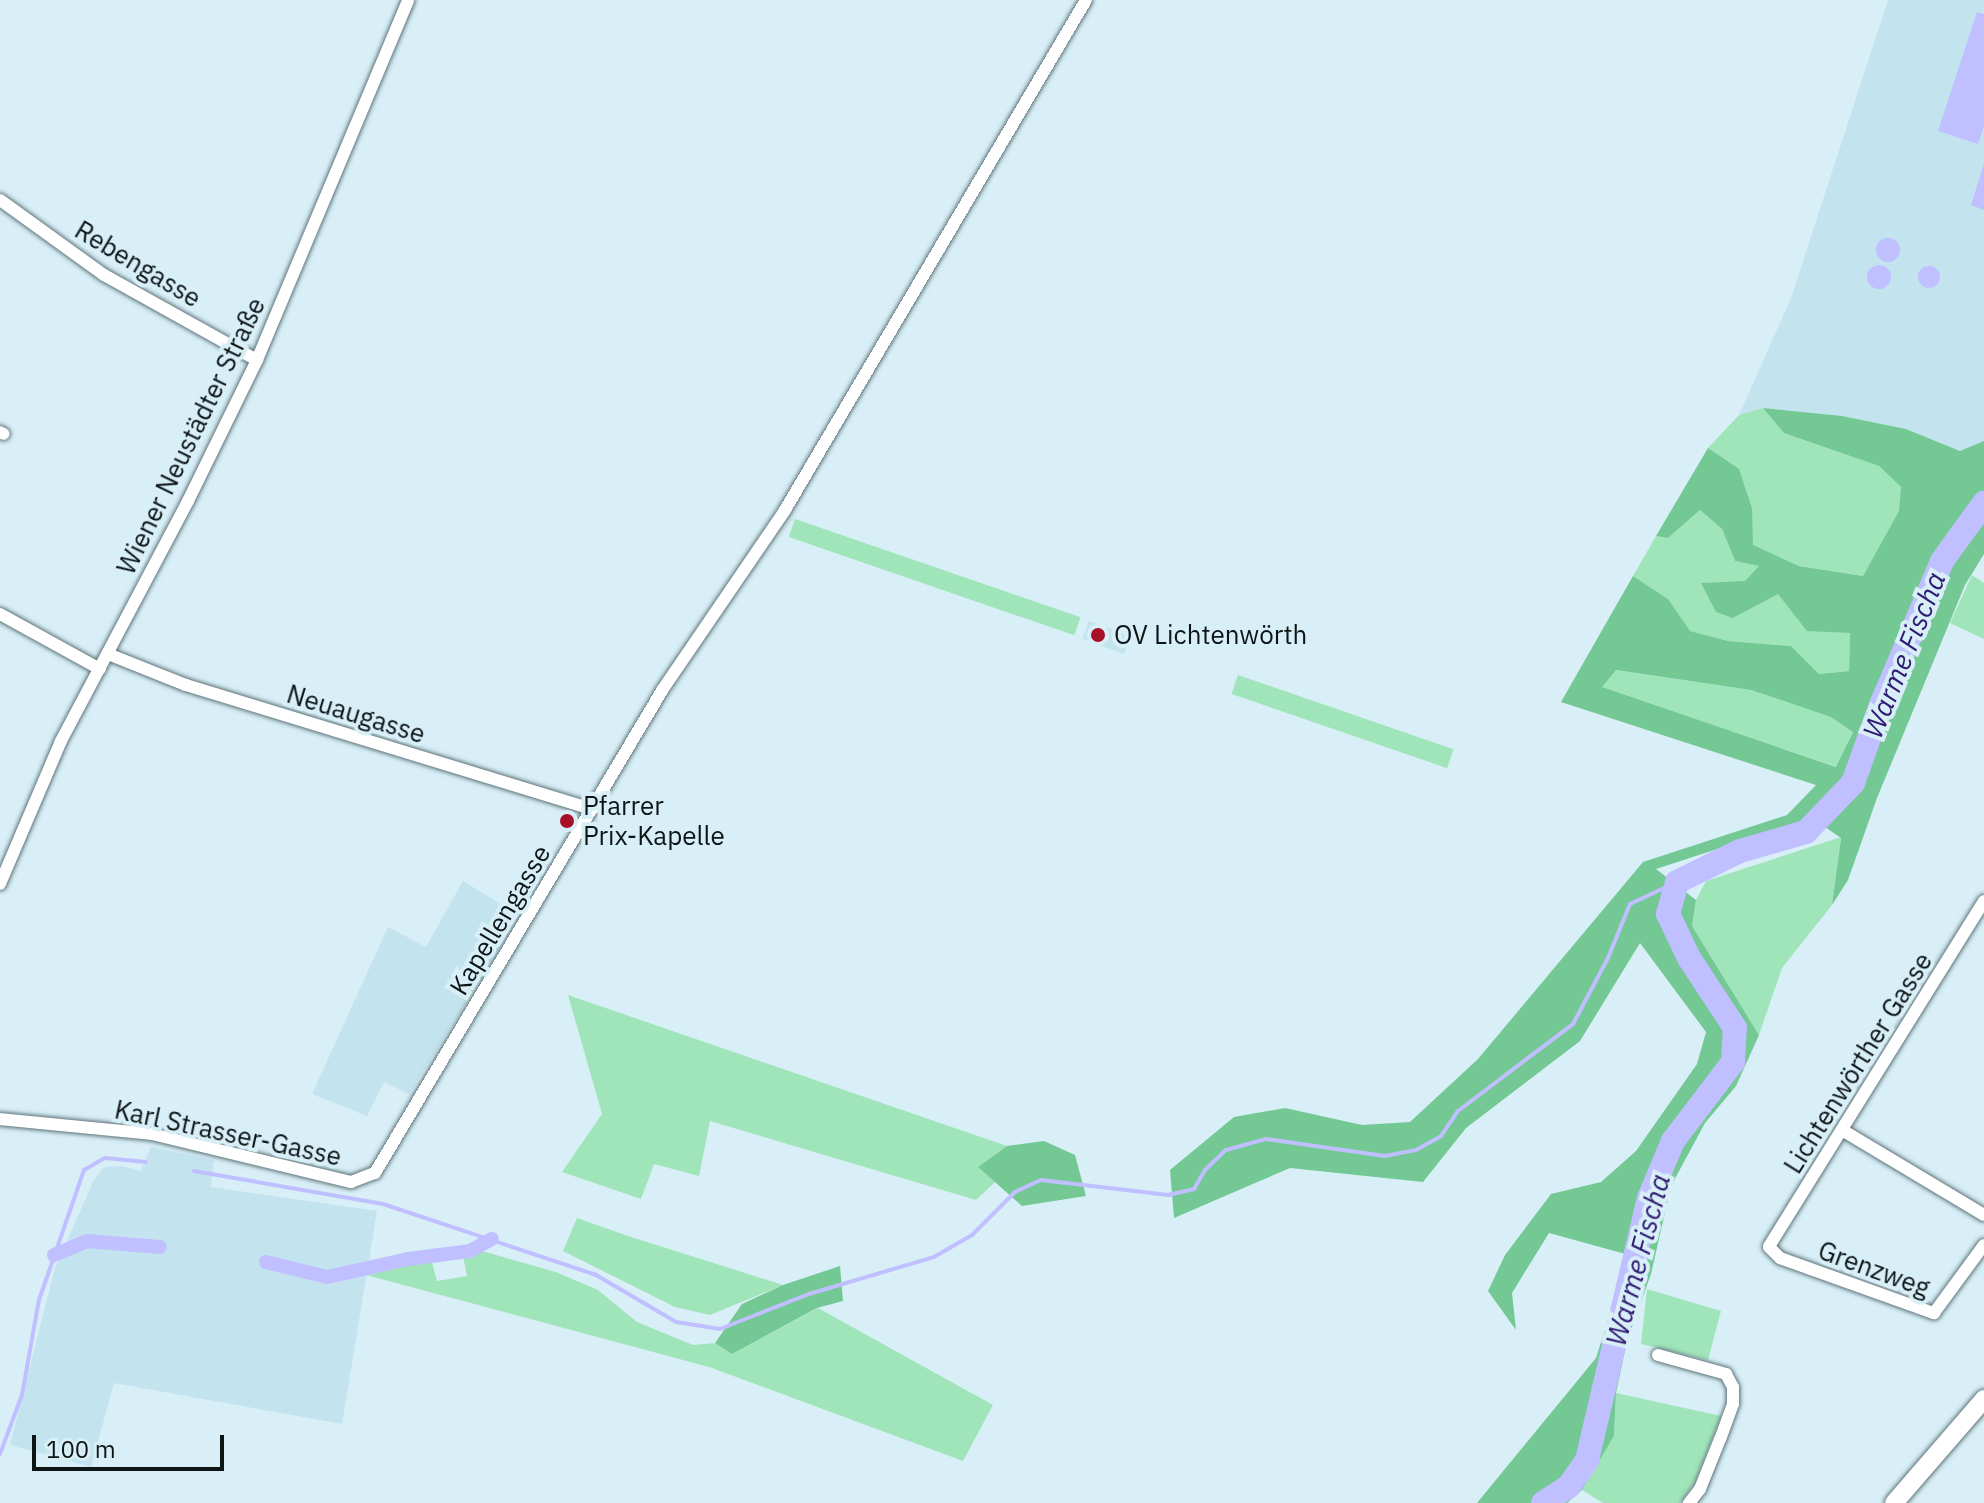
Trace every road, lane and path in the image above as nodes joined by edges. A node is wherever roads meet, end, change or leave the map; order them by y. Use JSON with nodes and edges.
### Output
{"nodes":[{"id":1,"x":408,"y":0,"type":"edge"},
{"id":2,"x":1086,"y":0,"type":"edge"},
{"id":3,"x":0,"y":200,"type":"edge"},
{"id":4,"x":257,"y":360,"type":"junction"},
{"id":5,"x":0,"y":614,"type":"edge"},
{"id":6,"x":108,"y":654,"type":"junction"},
{"id":7,"x":100,"y":669,"type":"junction"},
{"id":8,"x":592,"y":809,"type":"junction"},
{"id":9,"x":0,"y":884,"type":"edge"},
{"id":10,"x":1984,"y":901,"type":"edge"},
{"id":11,"x":1980,"y":917,"type":"edge"},
{"id":12,"x":0,"y":1119,"type":"edge"},
{"id":13,"x":1842,"y":1130,"type":"junction"},
{"id":14,"x":351,"y":1182,"type":"joint"},
{"id":15,"x":1984,"y":1215,"type":"edge"},
{"id":16,"x":1984,"y":1245,"type":"edge"},
{"id":17,"x":1769,"y":1247,"type":"joint"},
{"id":18,"x":1658,"y":1355,"type":"dead end"},
{"id":19,"x":1984,"y":1399,"type":"edge"},
{"id":20,"x":1689,"y":1503,"type":"edge"},
{"id":21,"x":1894,"y":1503,"type":"edge"}],
"edges":[{"from":1,"to":4,"type":"street","name":"Wiener Neustädter Straße"},
{"from":2,"to":8,"type":"street","name":"Kapellengasse"},
{"from":3,"to":4,"type":"street","name":"Rebengasse"},
{"from":4,"to":6,"type":"street","name":"Wiener Neustädter Straße"},
{"from":5,"to":7,"type":"street"},
{"from":6,"to":7,"type":"street","name":"Wiener Neustädter Straße"},
{"from":6,"to":8,"type":"street","name":"Neuaugasse"},
{"from":7,"to":9,"type":"street","name":"Wiener Neustädter Straße"},
{"from":8,"to":14,"type":"street","name":"Kapellengasse"},
{"from":10,"to":11,"type":"street","name":"Lichtenwörther Gasse"},
{"from":11,"to":13,"type":"street","name":"Lichtenwörther Gasse"},
{"from":12,"to":14,"type":"street","name":"Karl Strasser-Gasse"},
{"from":13,"to":15,"type":"street"},
{"from":13,"to":17,"type":"street","name":"Lichtenwörther Gasse"},
{"from":16,"to":17,"type":"street","name":"Grenzweg"},
{"from":18,"to":20,"type":"street"},
{"from":19,"to":21,"type":"main road"}]}
